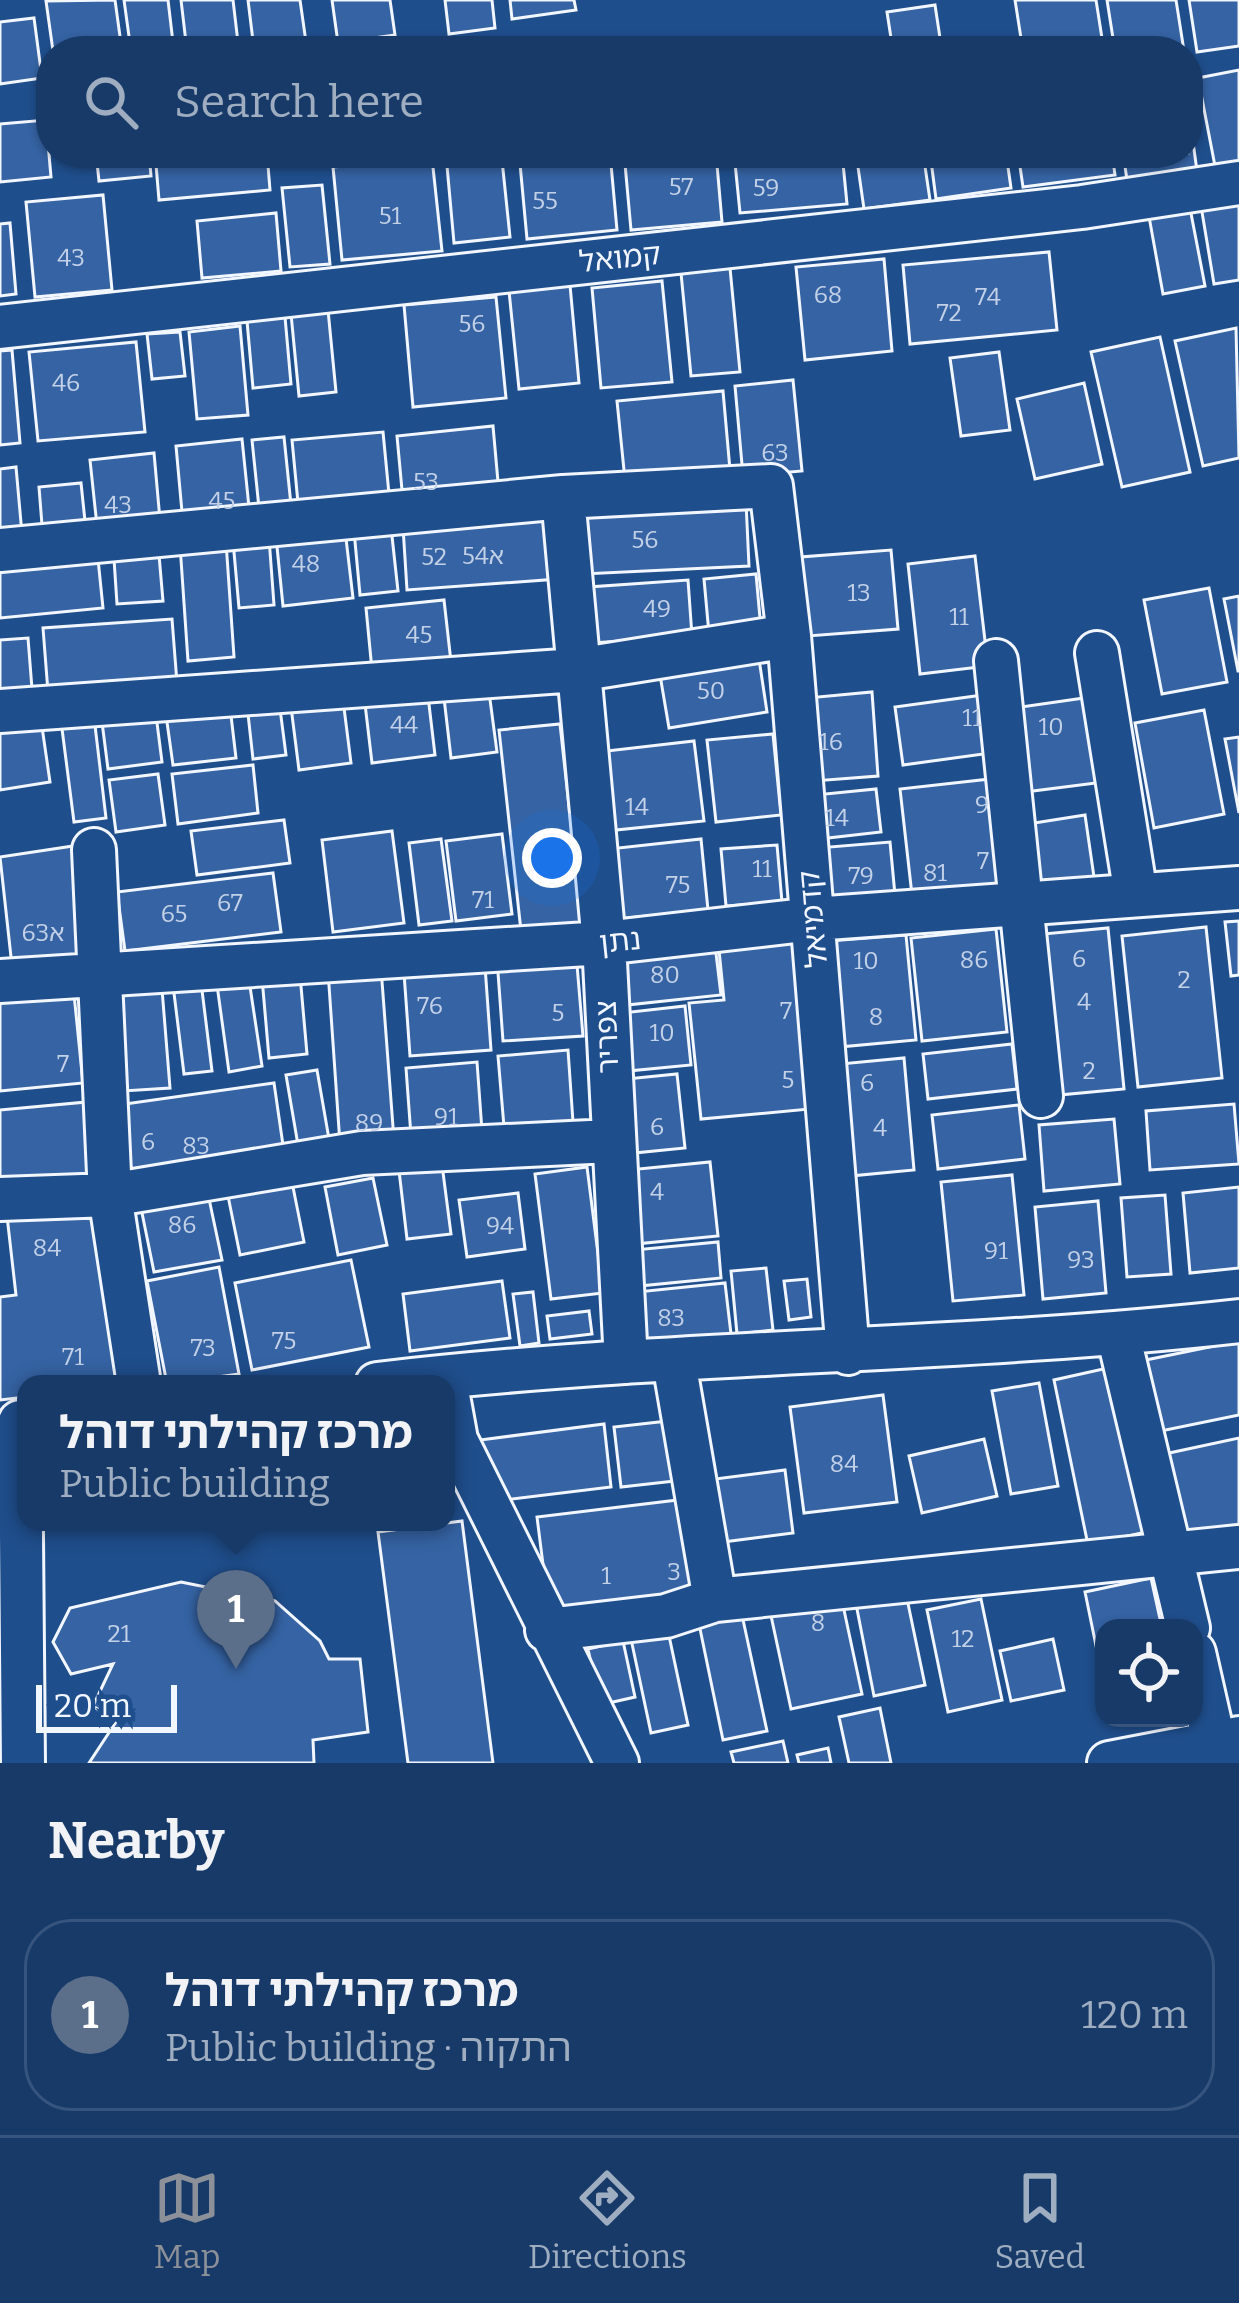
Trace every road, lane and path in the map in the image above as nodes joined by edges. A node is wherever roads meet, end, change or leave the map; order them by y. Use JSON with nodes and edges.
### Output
{"nodes":[{"id":1,"x":1239,"y":183,"type":"edge"},
{"id":2,"x":0,"y":327,"type":"edge"},
{"id":3,"x":563,"y":497,"type":"junction"},
{"id":4,"x":0,"y":550,"type":"edge"},
{"id":5,"x":789,"y":636,"type":"junction"},
{"id":6,"x":1097,"y":653,"type":"dead end"},
{"id":7,"x":996,"y":662,"type":"dead end"},
{"id":8,"x":577,"y":670,"type":"junction"},
{"id":9,"x":0,"y":711,"type":"edge"},
{"id":10,"x":94,"y":850,"type":"dead end"},
{"id":11,"x":1239,"y":888,"type":"edge"},
{"id":12,"x":1136,"y":895,"type":"junction"},
{"id":13,"x":1024,"y":903,"type":"junction"},
{"id":14,"x":813,"y":919,"type":"junction"},
{"id":15,"x":604,"y":943,"type":"junction"},
{"id":16,"x":102,"y":975,"type":"junction"},
{"id":17,"x":0,"y":981,"type":"edge"},
{"id":18,"x":1041,"y":1096,"type":"dead end"},
{"id":19,"x":611,"y":1141,"type":"junction"},
{"id":20,"x":110,"y":1195,"type":"junction"},
{"id":21,"x":0,"y":1199,"type":"edge"},
{"id":22,"x":1239,"y":1321,"type":"edge"},
{"id":23,"x":1118,"y":1334,"type":"junction"},
{"id":24,"x":848,"y":1353,"type":"junction"},
{"id":25,"x":626,"y":1362,"type":"junction"},
{"id":26,"x":674,"y":1363,"type":"junction"},
{"id":27,"x":139,"y":1375,"type":"edge"},
{"id":28,"x":455,"y":1381,"type":"edge"},
{"id":29,"x":15,"y":1423,"type":"edge"},
{"id":30,"x":455,"y":1434,"type":"edge"},
{"id":31,"x":17,"y":1508,"type":"edge"},
{"id":32,"x":18,"y":1531,"type":"edge"},
{"id":33,"x":1239,"y":1547,"type":"edge"},
{"id":34,"x":1170,"y":1557,"type":"junction"},
{"id":35,"x":715,"y":1600,"type":"junction"},
{"id":36,"x":1186,"y":1619,"type":"edge"},
{"id":37,"x":547,"y":1630,"type":"junction"},
{"id":38,"x":1203,"y":1682,"type":"edge"},
{"id":39,"x":1224,"y":1747,"type":"edge"},
{"id":40,"x":23,"y":1763,"type":"edge"},
{"id":41,"x":617,"y":1763,"type":"edge"},
{"id":42,"x":1109,"y":1763,"type":"edge"}],
"edges":[{"from":1,"to":2,"type":"street","name":"קמואל"},
{"from":3,"to":4,"type":"street"},
{"from":3,"to":5,"type":"street","name":"קדמיאל"},
{"from":3,"to":8,"type":"street","name":"צפריר"},
{"from":5,"to":8,"type":"street"},
{"from":5,"to":14,"type":"street","name":"קדמיאל"},
{"from":6,"to":12,"type":"street"},
{"from":7,"to":13,"type":"street"},
{"from":8,"to":9,"type":"street"},
{"from":8,"to":15,"type":"street","name":"צפריר"},
{"from":10,"to":16,"type":"street"},
{"from":11,"to":12,"type":"street","name":"נתן"},
{"from":12,"to":13,"type":"street","name":"נתן"},
{"from":13,"to":14,"type":"street","name":"נתן"},
{"from":13,"to":18,"type":"street"},
{"from":14,"to":15,"type":"street","name":"נתן"},
{"from":14,"to":24,"type":"street","name":"קדמיאל"},
{"from":15,"to":16,"type":"street","name":"נתן"},
{"from":15,"to":19,"type":"street","name":"צפריר"},
{"from":16,"to":17,"type":"street","name":"נתן"},
{"from":16,"to":20,"type":"street"},
{"from":19,"to":20,"type":"street"},
{"from":19,"to":25,"type":"street","name":"צפריר"},
{"from":20,"to":21,"type":"street"},
{"from":20,"to":27,"type":"street"},
{"from":22,"to":23,"type":"street"},
{"from":23,"to":24,"type":"street"},
{"from":23,"to":34,"type":"street"},
{"from":24,"to":26,"type":"street"},
{"from":25,"to":26,"type":"street"},
{"from":25,"to":28,"type":"street"},
{"from":26,"to":35,"type":"street"},
{"from":29,"to":31,"type":"street"},
{"from":30,"to":37,"type":"street"},
{"from":32,"to":40,"type":"street"},
{"from":33,"to":34,"type":"street"},
{"from":34,"to":35,"type":"street"},
{"from":34,"to":36,"type":"street"},
{"from":35,"to":37,"type":"street"},
{"from":37,"to":41,"type":"street"},
{"from":38,"to":39,"type":"street"},
{"from":39,"to":42,"type":"street"}]}
